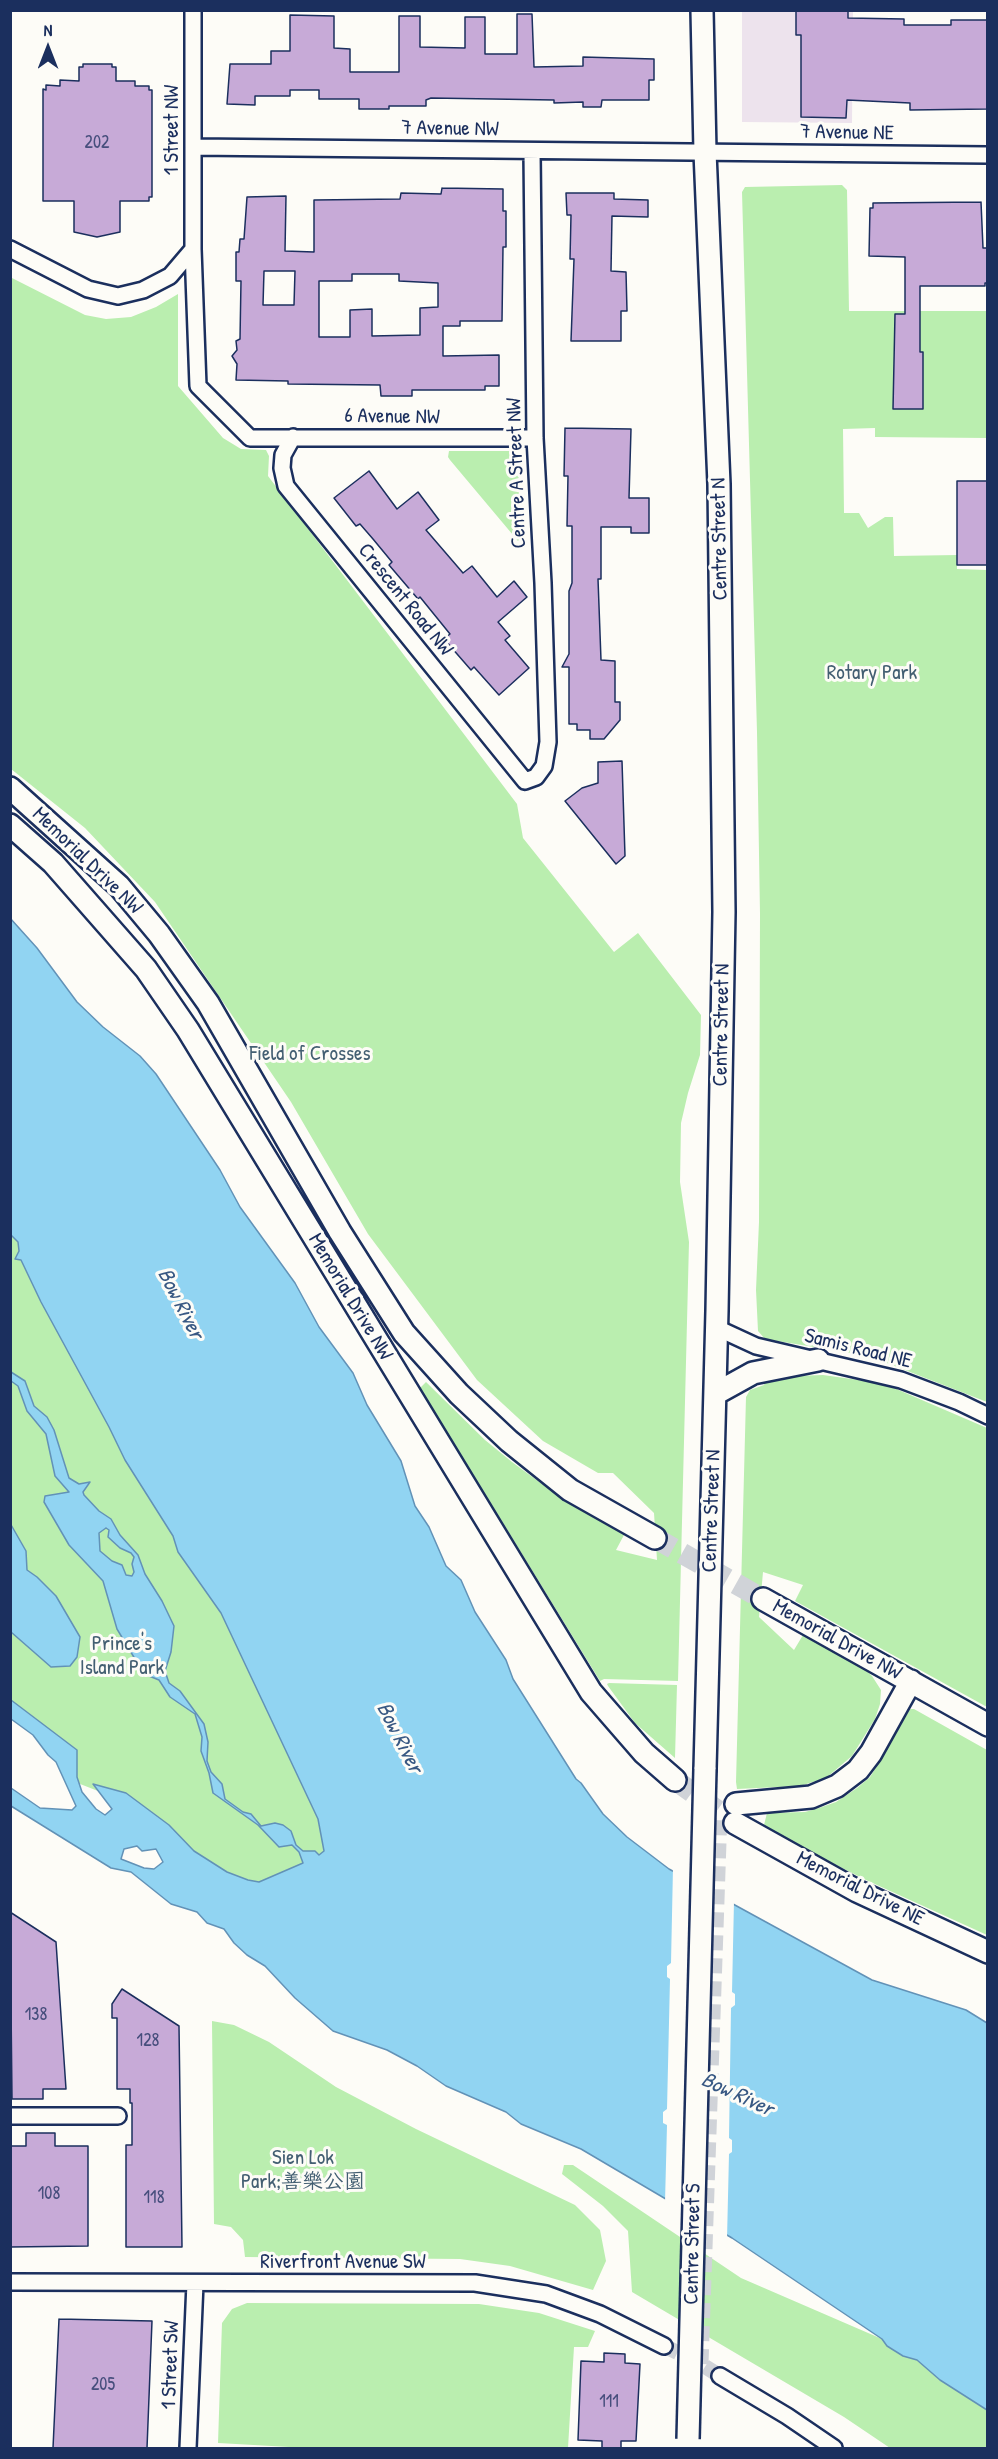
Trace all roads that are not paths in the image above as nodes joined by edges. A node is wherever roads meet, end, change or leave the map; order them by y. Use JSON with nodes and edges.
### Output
{"nodes":[{"id":1,"x":193,"y":10,"type":"edge"},
{"id":2,"x":702,"y":10,"type":"edge"},
{"id":3,"x":193,"y":147,"type":"junction"},
{"id":4,"x":532,"y":152,"type":"junction"},
{"id":5,"x":705,"y":153,"type":"junction"},
{"id":6,"x":987,"y":155,"type":"edge"},
{"id":7,"x":10,"y":249,"type":"edge"},
{"id":8,"x":193,"y":249,"type":"junction"},
{"id":9,"x":292,"y":437,"type":"junction"},
{"id":10,"x":535,"y":438,"type":"junction"},
{"id":11,"x":525,"y":781,"type":"joint"},
{"id":12,"x":10,"y":788,"type":"edge"},
{"id":13,"x":10,"y":825,"type":"edge"},
{"id":14,"x":717,"y":1328,"type":"junction"},
{"id":15,"x":818,"y":1360,"type":"junction"},
{"id":16,"x":715,"y":1394,"type":"junction"},
{"id":17,"x":987,"y":1416,"type":"edge"},
{"id":18,"x":655,"y":1538,"type":"tunnel mouth"},
{"id":19,"x":763,"y":1599,"type":"tunnel mouth"},
{"id":20,"x":911,"y":1681,"type":"junction"},
{"id":21,"x":987,"y":1725,"type":"edge"},
{"id":22,"x":675,"y":1780,"type":"tunnel mouth"},
{"id":23,"x":987,"y":1952,"type":"edge"},
{"id":24,"x":698,"y":2039,"type":"joint"},
{"id":25,"x":10,"y":2116,"type":"edge"},
{"id":26,"x":118,"y":2116,"type":"dead end"},
{"id":27,"x":10,"y":2282,"type":"edge"},
{"id":28,"x":195,"y":2283,"type":"junction"},
{"id":29,"x":664,"y":2346,"type":"tunnel mouth"},
{"id":30,"x":720,"y":2376,"type":"tunnel mouth"},
{"id":31,"x":688,"y":2444,"type":"edge"},
{"id":32,"x":188,"y":2448,"type":"edge"},
{"id":33,"x":834,"y":2448,"type":"edge"}],
"edges":[{"from":1,"to":3,"type":"street","name":"1 Street NW"},
{"from":2,"to":5,"type":"main road","name":"Centre Street N"},
{"from":3,"to":4,"type":"street","name":"7 Avenue NW"},
{"from":3,"to":8,"type":"street","name":"1 Street NW"},
{"from":4,"to":5,"type":"street","name":"7 Avenue NW"},
{"from":4,"to":10,"type":"street","name":"Centre A Street NW"},
{"from":5,"to":6,"type":"street","name":"7 Avenue NE"},
{"from":5,"to":14,"type":"main road","name":"Centre Street N"},
{"from":7,"to":8,"type":"street"},
{"from":8,"to":9,"type":"street","name":"6 Avenue NW"},
{"from":9,"to":10,"type":"street","name":"6 Avenue NW"},
{"from":9,"to":11,"type":"street","name":"Crescent Road NW"},
{"from":10,"to":11,"type":"street","name":"Centre A Street NW"},
{"from":12,"to":18,"type":"main road","name":"Memorial Drive NW"},
{"from":13,"to":22,"type":"main road","name":"Memorial Drive NW"},
{"from":14,"to":15,"type":"street","name":"Samis Road NE"},
{"from":14,"to":16,"type":"main road","name":"Centre Street N"},
{"from":15,"to":16,"type":"main road"},
{"from":15,"to":17,"type":"street","name":"Samis Road NE"},
{"from":16,"to":24,"type":"main road","name":"Centre Street N","bridge":true},
{"from":19,"to":20,"type":"main road","name":"Memorial Drive NW"},
{"from":20,"to":21,"type":"main road"},
{"from":20,"to":23,"type":"main road","name":"Memorial Drive NE"},
{"from":24,"to":31,"type":"main road","name":"Centre Street S","bridge":true},
{"from":25,"to":26,"type":"street"},
{"from":27,"to":28,"type":"street","name":"Riverfront Avenue SW"},
{"from":28,"to":29,"type":"street","name":"Riverfront Avenue SW"},
{"from":28,"to":32,"type":"street","name":"1 Street SW"},
{"from":30,"to":33,"type":"street"}]}
